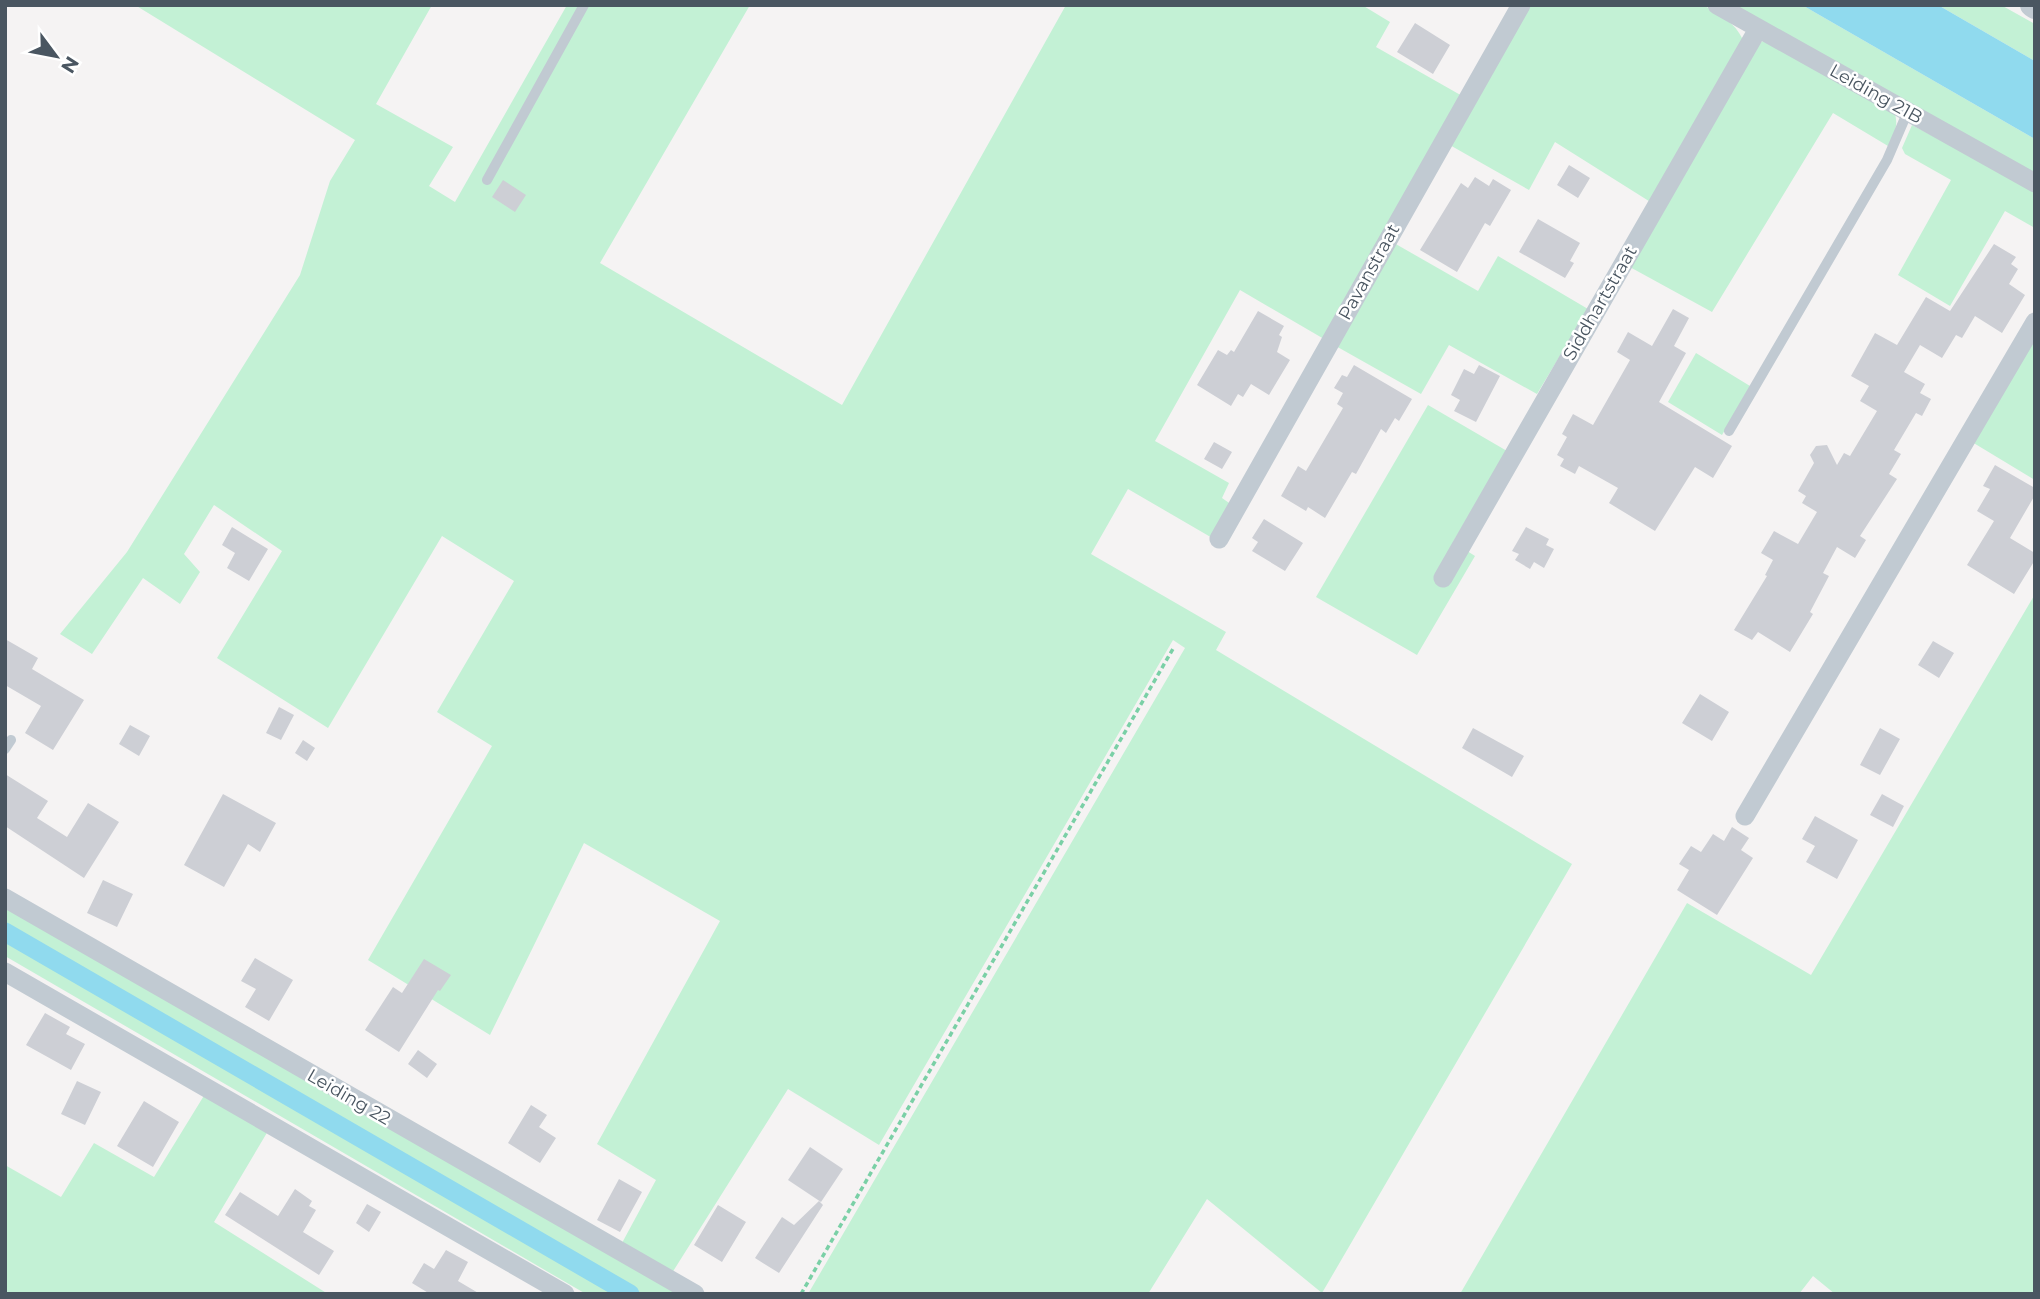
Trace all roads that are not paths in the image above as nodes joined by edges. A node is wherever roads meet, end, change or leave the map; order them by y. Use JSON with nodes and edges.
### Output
{"nodes":[{"id":1,"x":584,"y":5,"type":"edge"},
{"id":2,"x":1521,"y":5,"type":"edge"},
{"id":3,"x":1717,"y":5,"type":"edge"},
{"id":4,"x":1758,"y":29,"type":"junction"},
{"id":5,"x":1908,"y":111,"type":"junction"},
{"id":6,"x":487,"y":180,"type":"dead end"},
{"id":7,"x":2035,"y":183,"type":"edge"},
{"id":8,"x":2035,"y":322,"type":"edge"},
{"id":9,"x":1730,"y":431,"type":"dead end"},
{"id":10,"x":1219,"y":539,"type":"dead end"},
{"id":11,"x":1443,"y":578,"type":"dead end"},
{"id":12,"x":1745,"y":816,"type":"dead end"},
{"id":13,"x":5,"y":898,"type":"edge"},
{"id":14,"x":5,"y":972,"type":"edge"},
{"id":15,"x":565,"y":1294,"type":"edge"},
{"id":16,"x":695,"y":1294,"type":"edge"}],
"edges":[{"from":1,"to":6,"type":"lane"},
{"from":2,"to":10,"type":"street","name":"Pavanstraat"},
{"from":3,"to":4,"type":"street","name":"Leiding 21B"},
{"from":4,"to":5,"type":"street","name":"Leiding 21B"},
{"from":4,"to":11,"type":"street","name":"Siddhartstraat"},
{"from":5,"to":7,"type":"street","name":"Leiding 21B"},
{"from":5,"to":9,"type":"lane"},
{"from":8,"to":12,"type":"street"},
{"from":13,"to":16,"type":"street","name":"Leiding 22"},
{"from":14,"to":15,"type":"street"}]}
